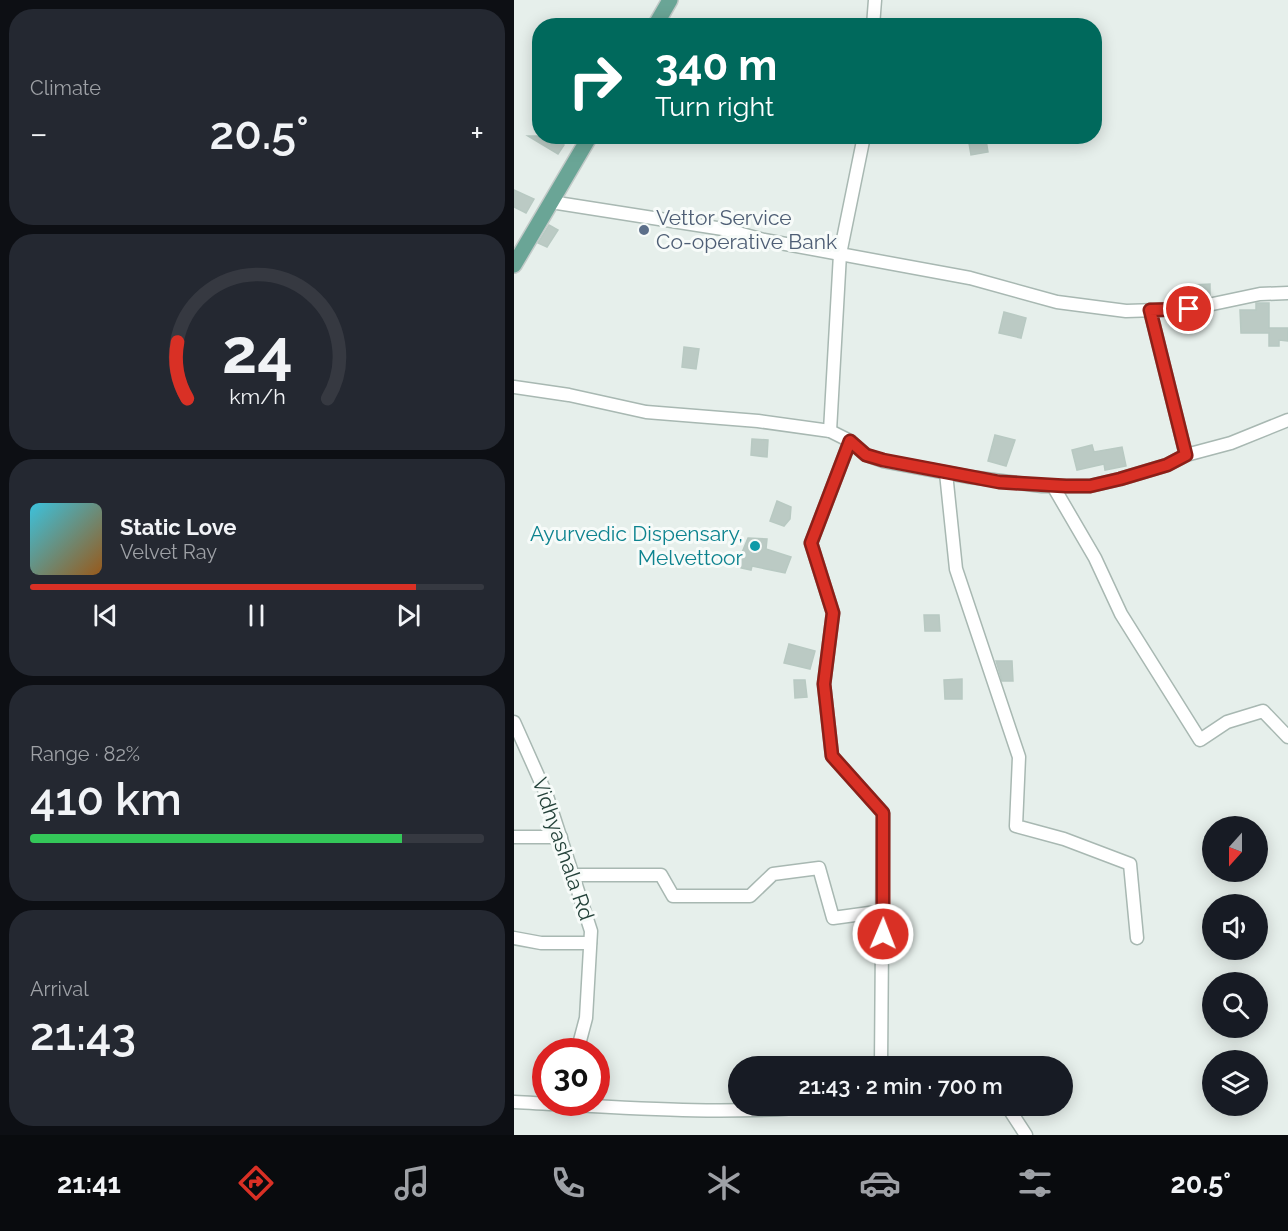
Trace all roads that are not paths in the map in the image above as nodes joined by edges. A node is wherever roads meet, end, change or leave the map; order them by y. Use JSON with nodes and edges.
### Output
{"nodes":[{"id":1,"x":670,"y":0,"type":"edge"},
{"id":2,"x":875,"y":0,"type":"edge"},
{"id":3,"x":660,"y":18,"type":"edge"},
{"id":4,"x":874,"y":18,"type":"edge"},
{"id":5,"x":585,"y":144,"type":"edge"},
{"id":6,"x":862,"y":144,"type":"edge"},
{"id":7,"x":551,"y":202,"type":"junction"},
{"id":8,"x":840,"y":254,"type":"junction"},
{"id":9,"x":514,"y":265,"type":"edge"},
{"id":10,"x":1288,"y":293,"type":"edge"},
{"id":11,"x":1150,"y":310,"type":"junction"},
{"id":12,"x":514,"y":387,"type":"edge"},
{"id":13,"x":1288,"y":420,"type":"edge"},
{"id":14,"x":830,"y":430,"type":"junction"},
{"id":15,"x":850,"y":441,"type":"junction"},
{"id":16,"x":1186,"y":455,"type":"junction"},
{"id":17,"x":946,"y":473,"type":"junction"},
{"id":18,"x":1053,"y":486,"type":"junction"},
{"id":19,"x":514,"y":722,"type":"edge"},
{"id":20,"x":1288,"y":737,"type":"edge"},
{"id":21,"x":514,"y":837,"type":"edge"},
{"id":22,"x":560,"y":837,"type":"junction"},
{"id":23,"x":573,"y":874,"type":"junction"},
{"id":24,"x":884,"y":911,"type":"junction"},
{"id":25,"x":514,"y":938,"type":"edge"},
{"id":26,"x":1137,"y":938,"type":"dead end"},
{"id":27,"x":590,"y":943,"type":"junction"},
{"id":28,"x":581,"y":1038,"type":"edge"},
{"id":29,"x":881,"y":1056,"type":"edge"},
{"id":30,"x":514,"y":1102,"type":"edge"},
{"id":31,"x":532,"y":1103,"type":"edge"},
{"id":32,"x":610,"y":1107,"type":"edge"},
{"id":33,"x":728,"y":1110,"type":"edge"},
{"id":34,"x":1014,"y":1116,"type":"edge"},
{"id":35,"x":1026,"y":1135,"type":"edge"}],
"edges":[{"from":1,"to":3,"type":"main road"},
{"from":2,"to":4,"type":"street"},
{"from":5,"to":7,"type":"main road"},
{"from":6,"to":8,"type":"street"},
{"from":7,"to":8,"type":"street"},
{"from":7,"to":9,"type":"main road"},
{"from":8,"to":11,"type":"street"},
{"from":8,"to":14,"type":"street"},
{"from":10,"to":11,"type":"street"},
{"from":11,"to":16,"type":"street"},
{"from":12,"to":14,"type":"street"},
{"from":13,"to":16,"type":"street"},
{"from":14,"to":15,"type":"street"},
{"from":15,"to":17,"type":"street"},
{"from":15,"to":24,"type":"street"},
{"from":16,"to":18,"type":"street"},
{"from":17,"to":18,"type":"street"},
{"from":17,"to":26,"type":"street"},
{"from":18,"to":20,"type":"street"},
{"from":19,"to":22,"type":"street","name":"Vidhyashala Rd"},
{"from":21,"to":22,"type":"street"},
{"from":22,"to":23,"type":"street","name":"Vidhyashala Rd"},
{"from":23,"to":24,"type":"street"},
{"from":23,"to":27,"type":"street","name":"Vidhyashala Rd"},
{"from":24,"to":29,"type":"street"},
{"from":25,"to":27,"type":"street"},
{"from":27,"to":28,"type":"street","name":"Vidhyashala Rd"},
{"from":30,"to":31,"type":"street"},
{"from":32,"to":33,"type":"street"},
{"from":34,"to":35,"type":"street"}]}
